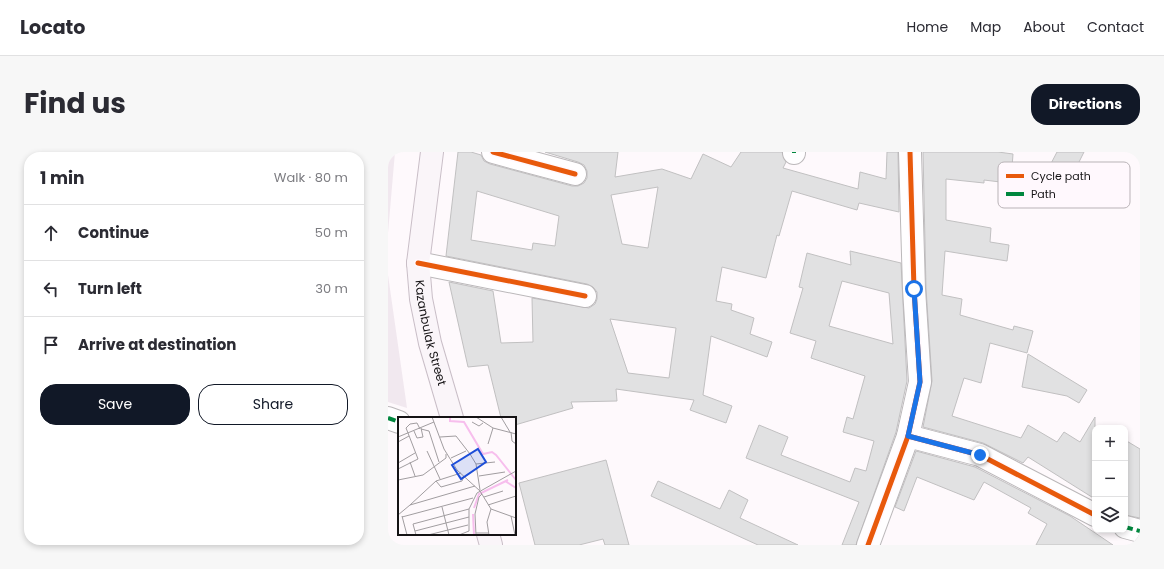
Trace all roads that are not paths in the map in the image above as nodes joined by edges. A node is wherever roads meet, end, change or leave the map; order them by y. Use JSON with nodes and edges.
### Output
{"nodes":[{"id":1,"x":432,"y":152,"type":"edge"},
{"id":2,"x":493,"y":152,"type":"edge"},
{"id":3,"x":910,"y":152,"type":"edge"},
{"id":4,"x":575,"y":174,"type":"dead end"},
{"id":5,"x":418,"y":263,"type":"junction"},
{"id":6,"x":585,"y":296,"type":"dead end"},
{"id":7,"x":452,"y":417,"type":"edge"},
{"id":8,"x":388,"y":418,"type":"edge"},
{"id":9,"x":398,"y":422,"type":"edge"},
{"id":10,"x":908,"y":436,"type":"junction"},
{"id":11,"x":1092,"y":513,"type":"edge"},
{"id":12,"x":1128,"y":528,"type":"edge"},
{"id":13,"x":1140,"y":531,"type":"edge"},
{"id":14,"x":488,"y":535,"type":"edge"},
{"id":15,"x":491,"y":545,"type":"edge"},
{"id":16,"x":868,"y":545,"type":"edge"}],
"edges":[{"from":1,"to":5,"type":"main road","name":"Kazanbulak Street"},
{"from":2,"to":4,"type":"street"},
{"from":3,"to":10,"type":"street"},
{"from":5,"to":6,"type":"street"},
{"from":5,"to":7,"type":"main road","name":"Kazanbulak Street"},
{"from":8,"to":9,"type":"street"},
{"from":10,"to":11,"type":"street"},
{"from":10,"to":16,"type":"street"},
{"from":12,"to":13,"type":"street"},
{"from":14,"to":15,"type":"main road"}]}
